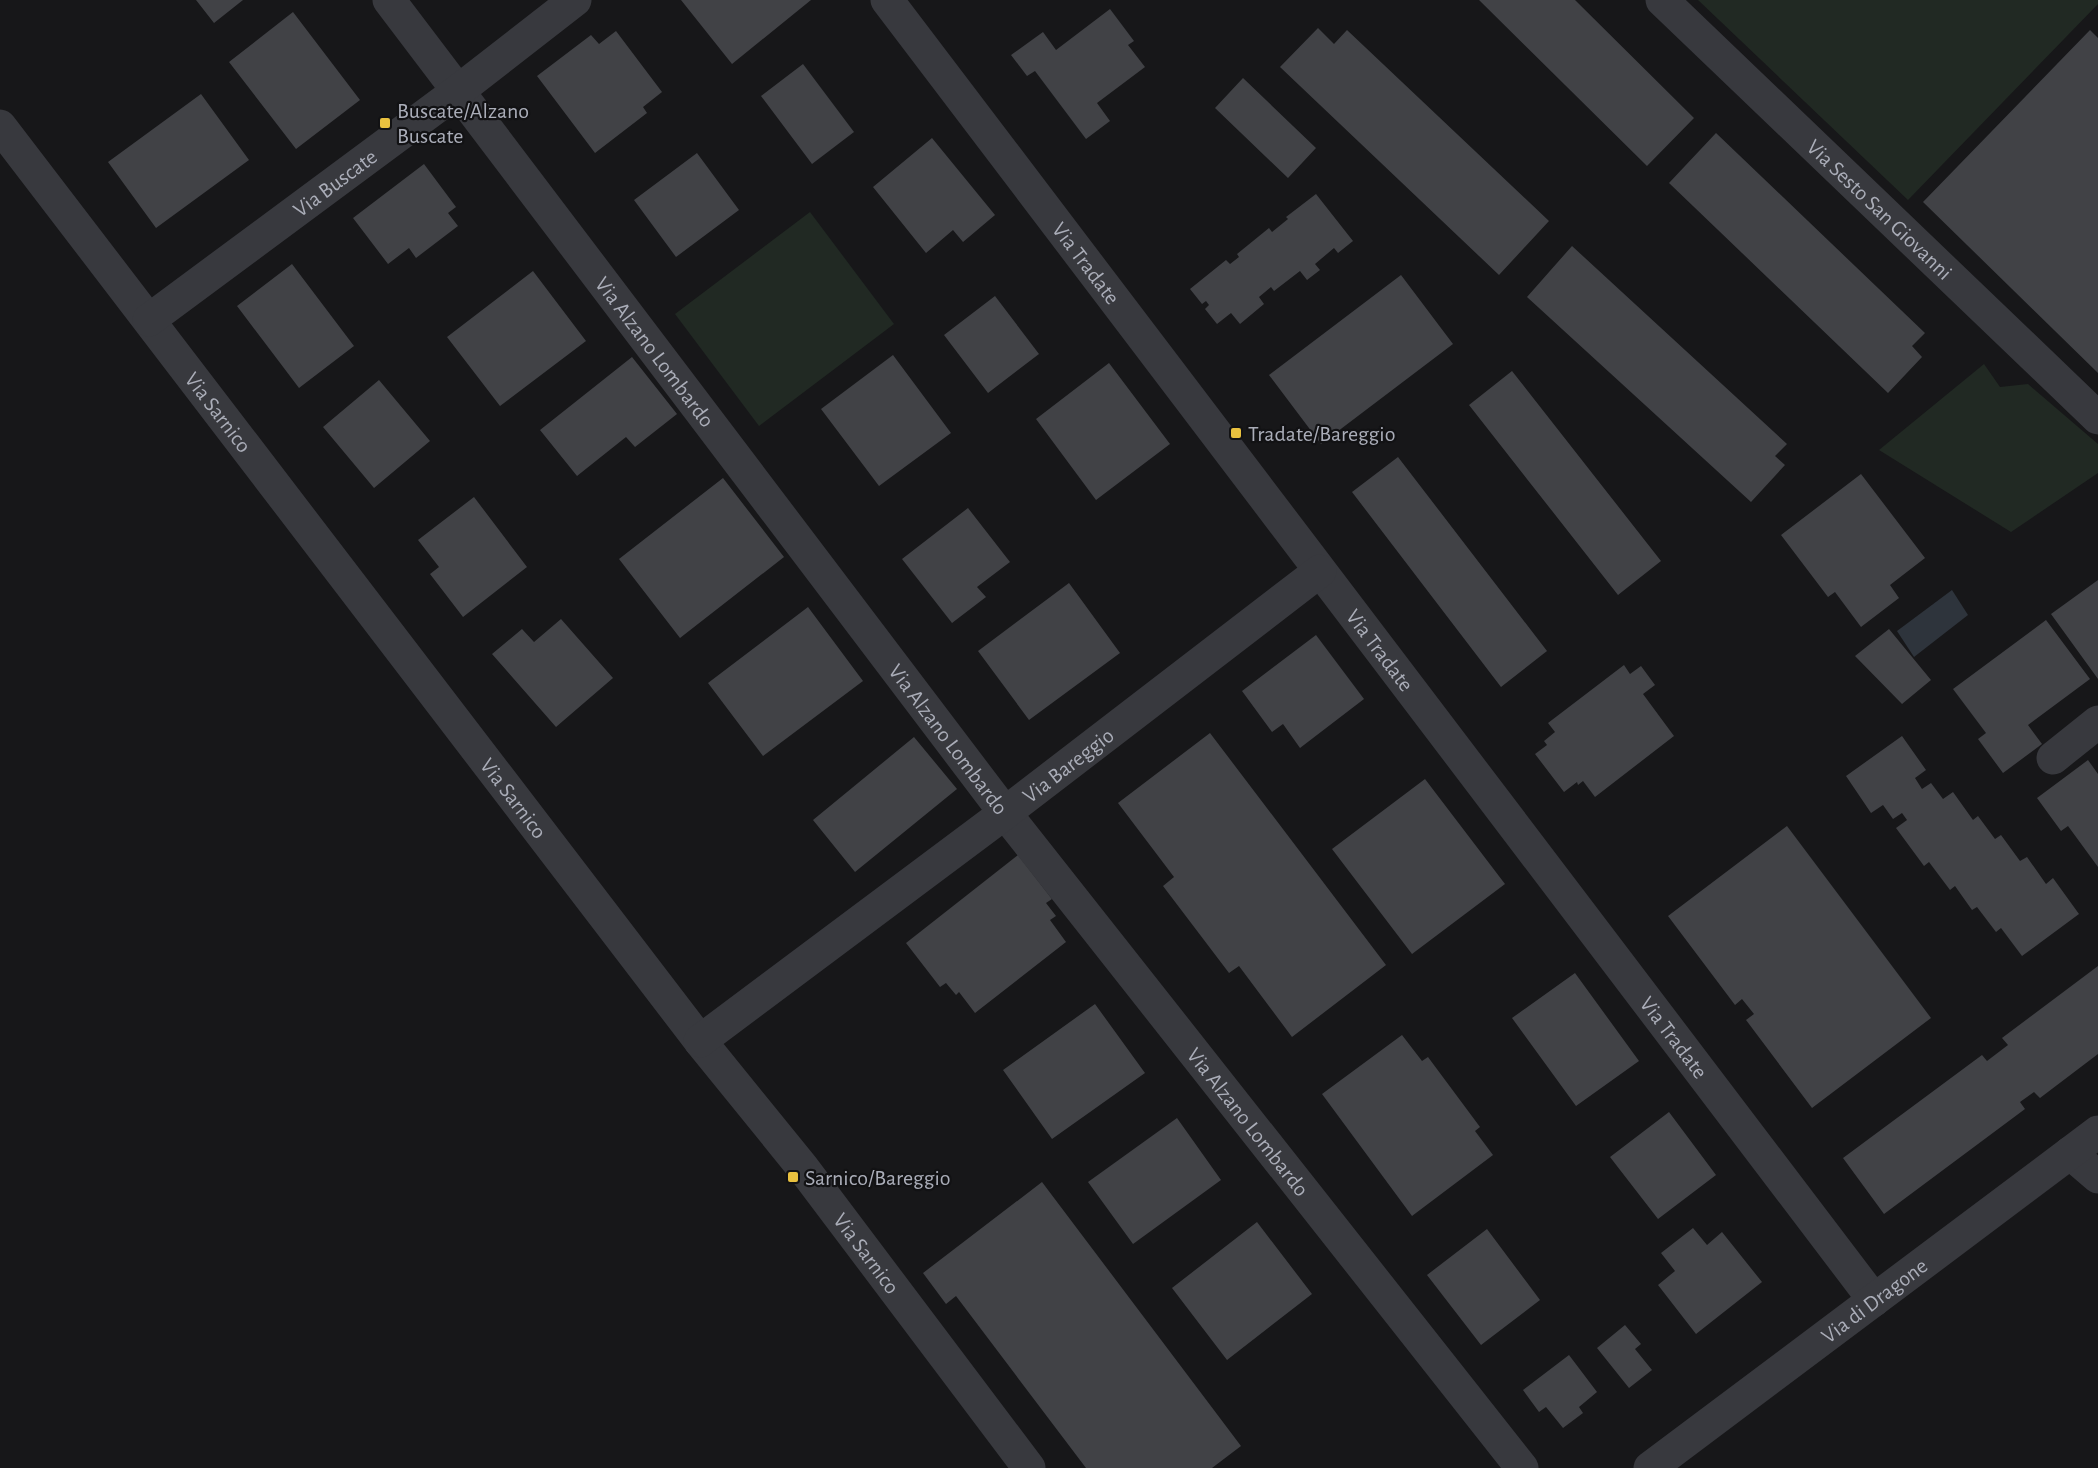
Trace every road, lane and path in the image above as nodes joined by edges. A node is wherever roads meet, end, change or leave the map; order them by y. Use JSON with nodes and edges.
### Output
{"nodes":[{"id":1,"x":389,"y":0,"type":"edge"},
{"id":2,"x":575,"y":0,"type":"edge"},
{"id":3,"x":887,"y":0,"type":"edge"},
{"id":4,"x":1662,"y":0,"type":"edge"},
{"id":5,"x":458,"y":91,"type":"junction"},
{"id":6,"x":0,"y":126,"type":"edge"},
{"id":7,"x":149,"y":321,"type":"junction"},
{"id":8,"x":2098,"y":418,"type":"edge"},
{"id":9,"x":1320,"y":571,"type":"junction"},
{"id":10,"x":2098,"y":722,"type":"edge"},
{"id":11,"x":2053,"y":758,"type":"dead end"},
{"id":12,"x":1005,"y":813,"type":"junction"},
{"id":13,"x":700,"y":1041,"type":"junction"},
{"id":14,"x":2098,"y":1132,"type":"edge"},
{"id":15,"x":2070,"y":1154,"type":"junction"},
{"id":16,"x":2098,"y":1177,"type":"edge"},
{"id":17,"x":1874,"y":1300,"type":"junction"},
{"id":18,"x":1029,"y":1468,"type":"edge"},
{"id":19,"x":1522,"y":1468,"type":"edge"},
{"id":20,"x":1650,"y":1468,"type":"edge"}],
"edges":[{"from":1,"to":5,"type":"street","name":"Via Alzano Lombardo"},
{"from":2,"to":5,"type":"street","name":"Via Buscate"},
{"from":3,"to":9,"type":"street","name":"Via Tradate"},
{"from":4,"to":8,"type":"street","name":"Via Sesto San Giovanni"},
{"from":5,"to":7,"type":"street","name":"Via Buscate"},
{"from":5,"to":12,"type":"street","name":"Via Alzano Lombardo"},
{"from":6,"to":7,"type":"street","name":"Via Sarnico"},
{"from":7,"to":13,"type":"street","name":"Via Sarnico"},
{"from":9,"to":12,"type":"street","name":"Via Bareggio"},
{"from":9,"to":17,"type":"street","name":"Via Tradate"},
{"from":10,"to":11,"type":"street"},
{"from":12,"to":13,"type":"street","name":"Via Bareggio"},
{"from":12,"to":19,"type":"street","name":"Via Alzano Lombardo"},
{"from":13,"to":18,"type":"street","name":"Via Sarnico"},
{"from":14,"to":15,"type":"street","name":"Via di Dragone"},
{"from":15,"to":16,"type":"street"},
{"from":15,"to":17,"type":"street","name":"Via di Dragone"},
{"from":17,"to":20,"type":"street","name":"Via di Dragone"}]}
